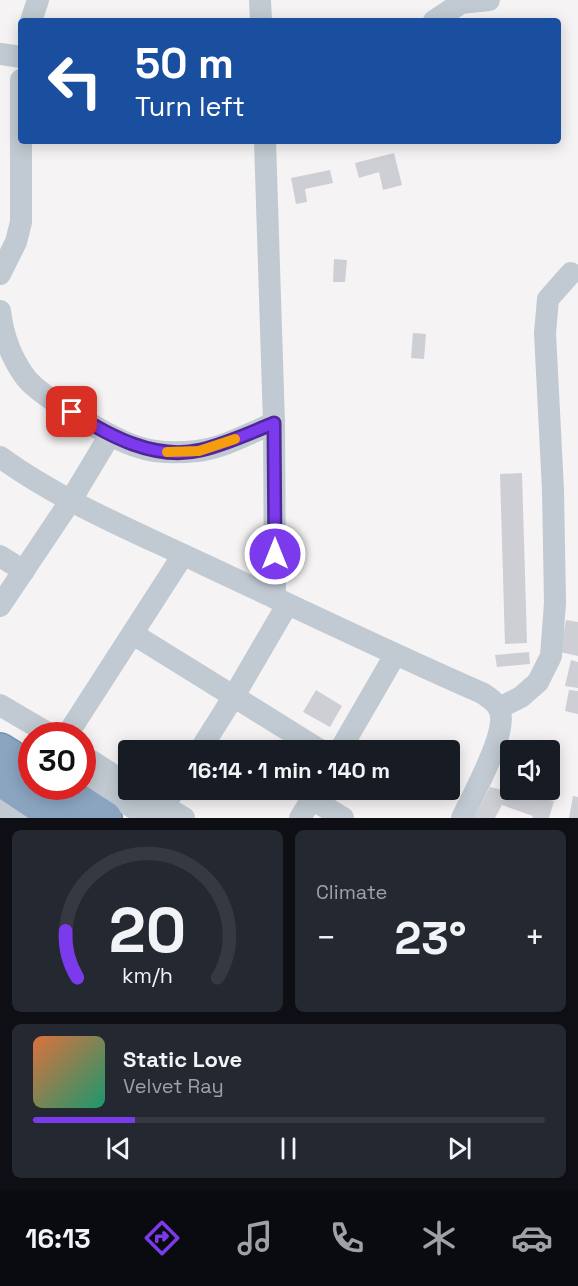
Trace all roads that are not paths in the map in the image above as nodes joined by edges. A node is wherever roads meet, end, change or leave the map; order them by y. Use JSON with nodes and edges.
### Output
{"nodes":[{"id":1,"x":38,"y":0,"type":"edge"},
{"id":2,"x":260,"y":0,"type":"edge"},
{"id":3,"x":489,"y":0,"type":"edge"},
{"id":4,"x":32,"y":18,"type":"edge"},
{"id":5,"x":261,"y":18,"type":"edge"},
{"id":6,"x":438,"y":18,"type":"edge"},
{"id":7,"x":0,"y":54,"type":"edge"},
{"id":8,"x":18,"y":57,"type":"edge"},
{"id":9,"x":21,"y":144,"type":"edge"},
{"id":10,"x":265,"y":144,"type":"edge"},
{"id":11,"x":571,"y":273,"type":"dead end"},
{"id":12,"x":0,"y":274,"type":"edge"},
{"id":13,"x":0,"y":311,"type":"edge"},
{"id":14,"x":274,"y":423,"type":"junction"},
{"id":15,"x":110,"y":435,"type":"junction"},
{"id":16,"x":0,"y":457,"type":"edge"},
{"id":17,"x":71,"y":500,"type":"junction"},
{"id":18,"x":183,"y":555,"type":"junction"},
{"id":19,"x":0,"y":556,"type":"edge"},
{"id":20,"x":24,"y":571,"type":"junction"},
{"id":21,"x":281,"y":602,"type":"junction"},
{"id":22,"x":0,"y":606,"type":"edge"},
{"id":23,"x":133,"y":634,"type":"junction"},
{"id":24,"x":395,"y":655,"type":"junction"},
{"id":25,"x":234,"y":696,"type":"junction"},
{"id":26,"x":0,"y":705,"type":"edge"},
{"id":27,"x":499,"y":708,"type":"junction"},
{"id":28,"x":0,"y":721,"type":"edge"},
{"id":29,"x":29,"y":722,"type":"edge"},
{"id":30,"x":75,"y":722,"type":"edge"},
{"id":31,"x":18,"y":733,"type":"edge"},
{"id":32,"x":206,"y":740,"type":"edge"},
{"id":33,"x":304,"y":740,"type":"edge"},
{"id":34,"x":346,"y":740,"type":"edge"},
{"id":35,"x":0,"y":750,"type":"edge"},
{"id":36,"x":18,"y":761,"type":"edge"},
{"id":37,"x":96,"y":764,"type":"edge"},
{"id":38,"x":118,"y":778,"type":"edge"},
{"id":39,"x":0,"y":779,"type":"edge"},
{"id":40,"x":96,"y":781,"type":"edge"},
{"id":41,"x":77,"y":800,"type":"edge"},
{"id":42,"x":310,"y":802,"type":"edge"},
{"id":43,"x":0,"y":805,"type":"edge"},
{"id":44,"x":160,"y":808,"type":"edge"},
{"id":45,"x":20,"y":818,"type":"edge"},
{"id":46,"x":58,"y":818,"type":"edge"},
{"id":47,"x":105,"y":818,"type":"edge"},
{"id":48,"x":184,"y":818,"type":"edge"},
{"id":49,"x":343,"y":818,"type":"edge"},
{"id":50,"x":462,"y":818,"type":"edge"}],
"edges":[{"from":1,"to":4,"type":"street"},
{"from":2,"to":5,"type":"street"},
{"from":3,"to":6,"type":"street"},
{"from":7,"to":8,"type":"street"},
{"from":9,"to":12,"type":"street"},
{"from":10,"to":14,"type":"street"},
{"from":11,"to":27,"type":"street"},
{"from":13,"to":15,"type":"street"},
{"from":14,"to":15,"type":"street"},
{"from":14,"to":21,"type":"street"},
{"from":15,"to":17,"type":"street"},
{"from":16,"to":17,"type":"street"},
{"from":17,"to":18,"type":"street"},
{"from":17,"to":20,"type":"street"},
{"from":18,"to":21,"type":"street"},
{"from":18,"to":23,"type":"street"},
{"from":19,"to":20,"type":"street"},
{"from":20,"to":22,"type":"street"},
{"from":21,"to":24,"type":"street"},
{"from":21,"to":25,"type":"street"},
{"from":23,"to":25,"type":"street"},
{"from":23,"to":30,"type":"street"},
{"from":24,"to":27,"type":"street"},
{"from":24,"to":34,"type":"street"},
{"from":25,"to":32,"type":"street"},
{"from":25,"to":33,"type":"street"},
{"from":26,"to":29,"type":"street"},
{"from":27,"to":50,"type":"street"},
{"from":28,"to":31,"type":"street"},
{"from":35,"to":36,"type":"highway"},
{"from":37,"to":38,"type":"street"},
{"from":39,"to":46,"type":"highway"},
{"from":40,"to":44,"type":"street"},
{"from":41,"to":47,"type":"highway"},
{"from":42,"to":49,"type":"street"},
{"from":43,"to":45,"type":"street"},
{"from":44,"to":48,"type":"street"}]}
